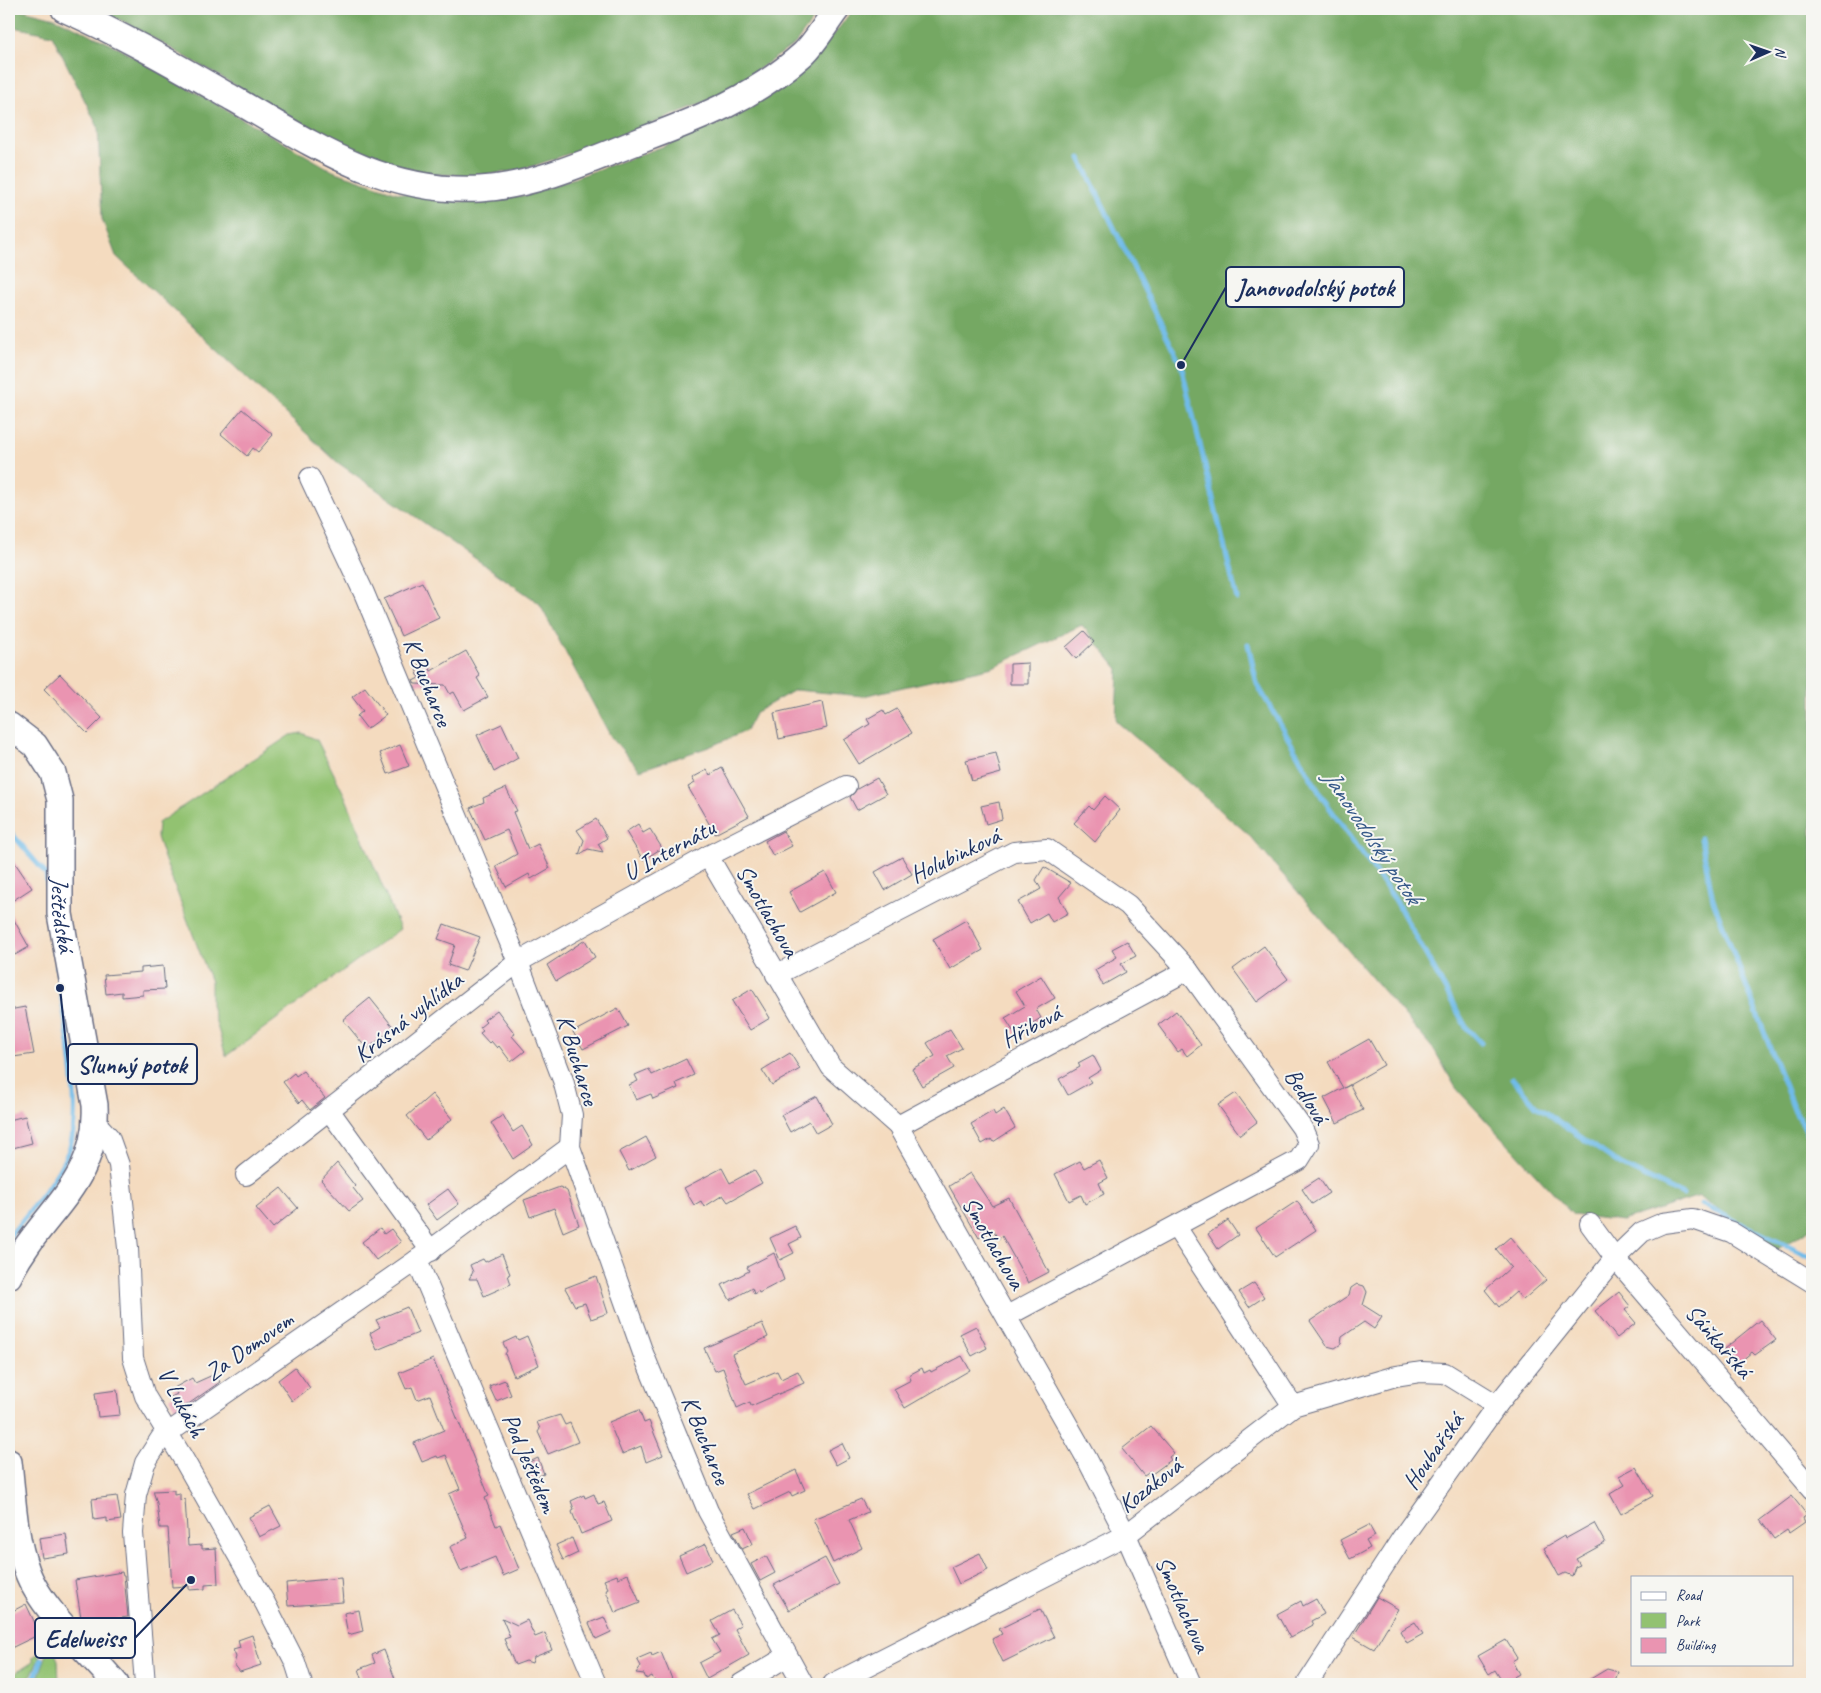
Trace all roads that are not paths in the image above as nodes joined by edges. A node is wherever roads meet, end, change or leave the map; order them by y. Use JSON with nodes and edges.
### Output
{"nodes":[{"id":1,"x":64,"y":9,"type":"edge"},
{"id":2,"x":837,"y":9,"type":"edge"},
{"id":3,"x":310,"y":478,"type":"dead end"},
{"id":4,"x":9,"y":725,"type":"edge"},
{"id":5,"x":846,"y":786,"type":"dead end"},
{"id":6,"x":708,"y":856,"type":"junction"},
{"id":7,"x":518,"y":962,"type":"junction"},
{"id":8,"x":1188,"y":970,"type":"junction"},
{"id":9,"x":776,"y":975,"type":"junction"},
{"id":10,"x":329,"y":1110,"type":"junction"},
{"id":11,"x":95,"y":1122,"type":"junction"},
{"id":12,"x":898,"y":1126,"type":"junction"},
{"id":13,"x":570,"y":1147,"type":"junction"},
{"id":14,"x":246,"y":1175,"type":"dead end"},
{"id":15,"x":1590,"y":1224,"type":"dead end"},
{"id":16,"x":1176,"y":1227,"type":"junction"},
{"id":17,"x":424,"y":1256,"type":"junction"},
{"id":18,"x":1615,"y":1258,"type":"junction"},
{"id":19,"x":9,"y":1276,"type":"edge"},
{"id":20,"x":1812,"y":1282,"type":"edge"},
{"id":21,"x":1007,"y":1316,"type":"junction"},
{"id":22,"x":1497,"y":1405,"type":"junction"},
{"id":23,"x":1293,"y":1406,"type":"junction"},
{"id":24,"x":167,"y":1434,"type":"junction"},
{"id":25,"x":9,"y":1462,"type":"edge"},
{"id":26,"x":1812,"y":1488,"type":"edge"},
{"id":27,"x":1126,"y":1536,"type":"junction"},
{"id":28,"x":786,"y":1657,"type":"junction"},
{"id":29,"x":116,"y":1684,"type":"edge"},
{"id":30,"x":145,"y":1684,"type":"edge"},
{"id":31,"x":302,"y":1684,"type":"edge"},
{"id":32,"x":596,"y":1684,"type":"edge"},
{"id":33,"x":742,"y":1684,"type":"edge"},
{"id":34,"x":803,"y":1684,"type":"edge"},
{"id":35,"x":833,"y":1684,"type":"edge"},
{"id":36,"x":1191,"y":1684,"type":"edge"},
{"id":37,"x":1307,"y":1684,"type":"edge"}],
"edges":[{"from":1,"to":2,"type":"street"},
{"from":3,"to":7,"type":"street","name":"K Bucharce"},
{"from":4,"to":11,"type":"street","name":"Ještědská"},
{"from":5,"to":6,"type":"street","name":"U Internátu"},
{"from":6,"to":7,"type":"street","name":"U Internátu"},
{"from":6,"to":9,"type":"street","name":"Smotlachova"},
{"from":7,"to":10,"type":"street","name":"Krásná vyhlídka"},
{"from":7,"to":13,"type":"street","name":"K Bucharce"},
{"from":8,"to":9,"type":"street","name":"Holubinková"},
{"from":8,"to":12,"type":"street","name":"Hřibová"},
{"from":8,"to":16,"type":"street","name":"Bedlová"},
{"from":9,"to":12,"type":"street","name":"Smotlachova"},
{"from":10,"to":14,"type":"street","name":"Krásná vyhlídka"},
{"from":10,"to":17,"type":"street"},
{"from":11,"to":19,"type":"street","name":"Ještědská"},
{"from":11,"to":24,"type":"street","name":"V Lukách"},
{"from":12,"to":21,"type":"street","name":"Smotlachova"},
{"from":13,"to":17,"type":"street","name":"Za Domovem"},
{"from":13,"to":28,"type":"street","name":"K Bucharce"},
{"from":15,"to":18,"type":"street","name":"Sáňkařská"},
{"from":16,"to":21,"type":"street","name":"Bedlová"},
{"from":16,"to":23,"type":"street"},
{"from":17,"to":24,"type":"street","name":"Za Domovem"},
{"from":17,"to":32,"type":"street","name":"Pod Ještědem"},
{"from":18,"to":20,"type":"street","name":"Houbařská"},
{"from":18,"to":22,"type":"street","name":"Houbařská"},
{"from":18,"to":26,"type":"street","name":"Sáňkařská"},
{"from":21,"to":27,"type":"street","name":"Smotlachova"},
{"from":22,"to":23,"type":"street","name":"Kozáková"},
{"from":22,"to":37,"type":"street","name":"Houbařská"},
{"from":23,"to":27,"type":"street","name":"Kozáková"},
{"from":24,"to":30,"type":"street","name":"Za Domovem"},
{"from":24,"to":31,"type":"street","name":"V Lukách"},
{"from":25,"to":29,"type":"street"},
{"from":27,"to":35,"type":"street","name":"Kozáková"},
{"from":27,"to":36,"type":"street","name":"Smotlachova"},
{"from":28,"to":33,"type":"street"},
{"from":28,"to":34,"type":"street","name":"K Bucharce"}]}
